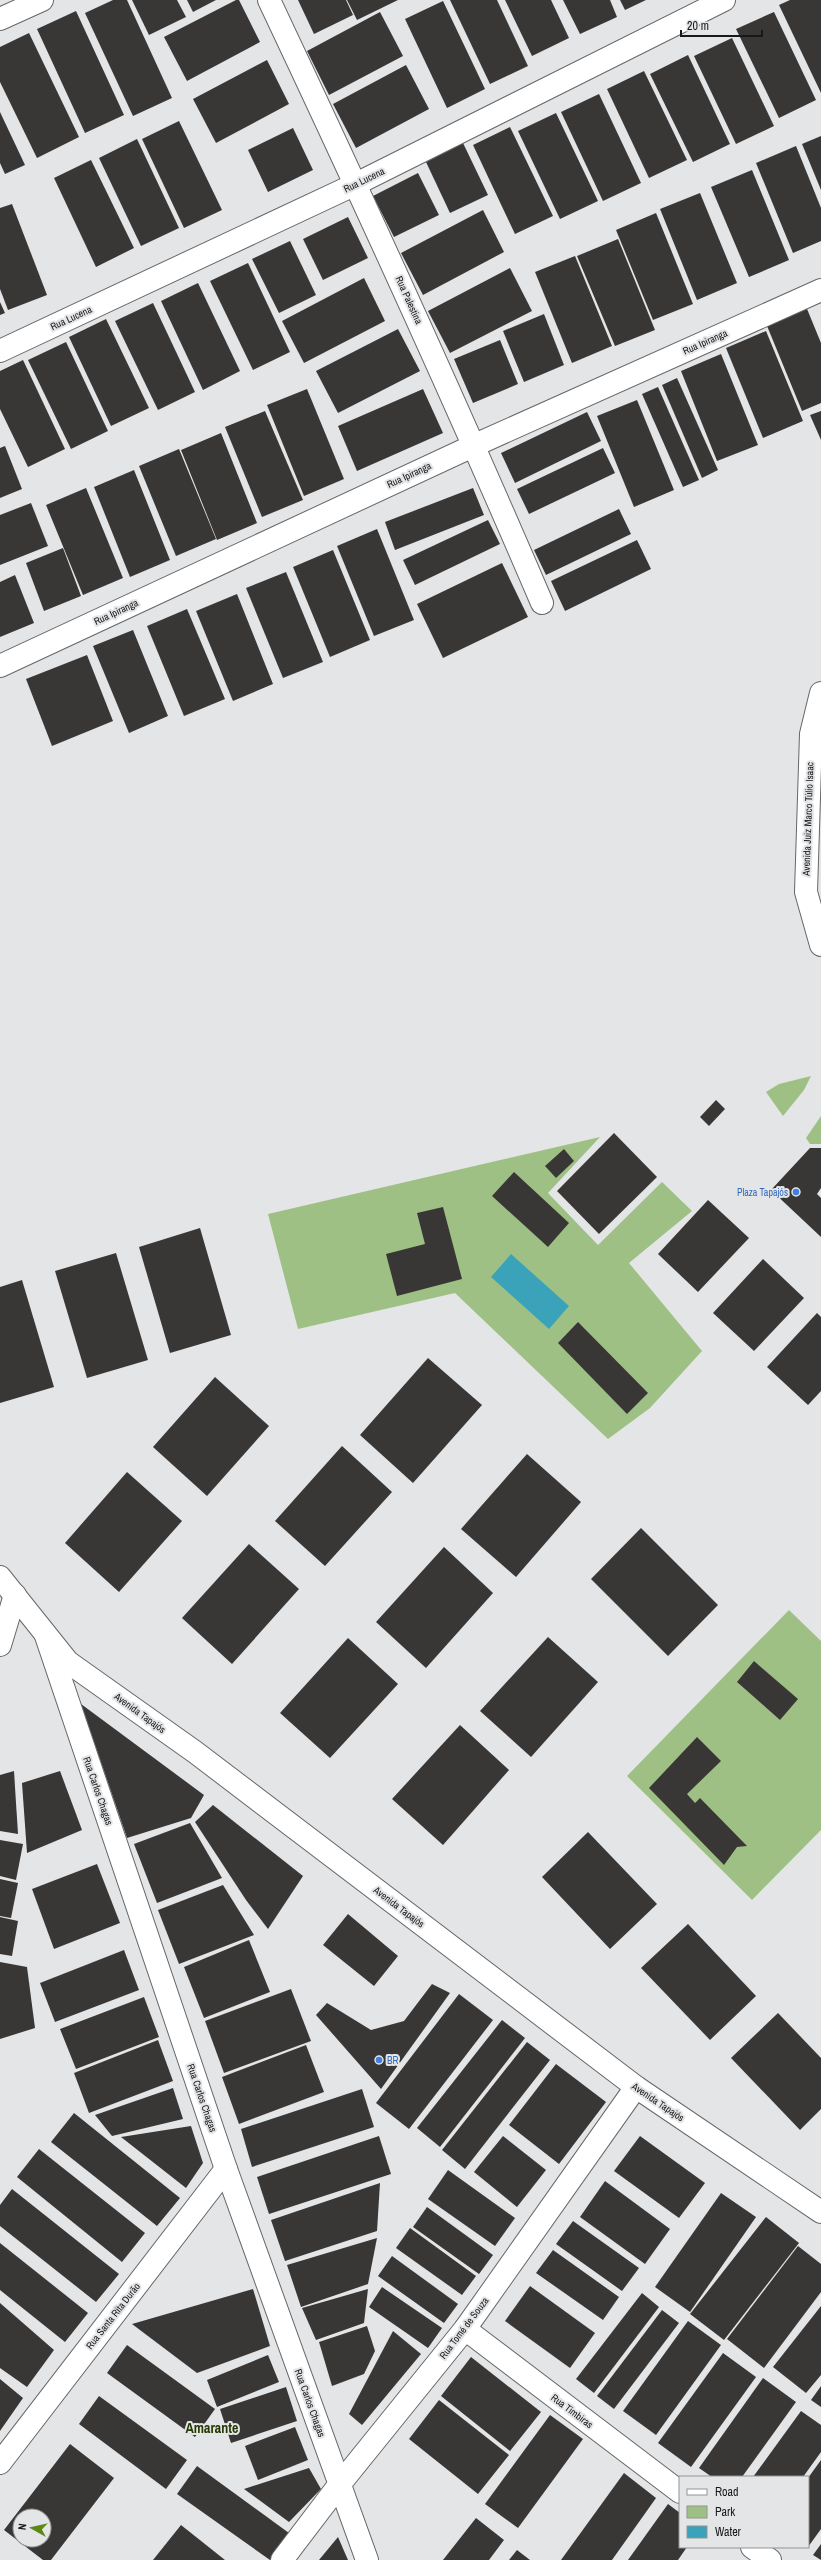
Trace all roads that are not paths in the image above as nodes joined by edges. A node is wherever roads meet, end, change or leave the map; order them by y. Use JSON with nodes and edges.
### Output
{"nodes":[{"id":1,"x":42,"y":0,"type":"edge"},
{"id":2,"x":269,"y":0,"type":"edge"},
{"id":3,"x":724,"y":0,"type":"edge"},
{"id":4,"x":0,"y":20,"type":"edge"},
{"id":5,"x":356,"y":184,"type":"junction"},
{"id":6,"x":821,"y":290,"type":"edge"},
{"id":7,"x":0,"y":351,"type":"edge"},
{"id":8,"x":474,"y":445,"type":"junction"},
{"id":9,"x":542,"y":603,"type":"dead end"},
{"id":10,"x":0,"y":666,"type":"edge"},
{"id":11,"x":821,"y":693,"type":"edge"},
{"id":12,"x":821,"y":944,"type":"edge"},
{"id":13,"x":0,"y":1577,"type":"edge"},
{"id":14,"x":15,"y":1595,"type":"junction"},
{"id":15,"x":45,"y":1632,"type":"junction"},
{"id":16,"x":0,"y":1645,"type":"edge"},
{"id":17,"x":636,"y":2087,"type":"junction"},
{"id":18,"x":226,"y":2169,"type":"junction"},
{"id":19,"x":821,"y":2212,"type":"edge"},
{"id":20,"x":465,"y":2329,"type":"junction"},
{"id":21,"x":0,"y":2463,"type":"edge"},
{"id":22,"x":339,"y":2485,"type":"junction"},
{"id":23,"x":679,"y":2491,"type":"edge"},
{"id":24,"x":753,"y":2548,"type":"edge"},
{"id":25,"x":282,"y":2560,"type":"edge"},
{"id":26,"x":367,"y":2560,"type":"edge"},
{"id":27,"x":770,"y":2560,"type":"edge"}],
"edges":[{"from":1,"to":4,"type":"street"},
{"from":2,"to":5,"type":"street","name":"Rua Palestina"},
{"from":3,"to":5,"type":"street","name":"Rua Lucena"},
{"from":5,"to":7,"type":"street","name":"Rua Lucena"},
{"from":5,"to":8,"type":"street","name":"Rua Palestina"},
{"from":6,"to":8,"type":"street","name":"Rua Ipiranga"},
{"from":8,"to":9,"type":"street","name":"Rua Palestina"},
{"from":8,"to":10,"type":"street","name":"Rua Ipiranga"},
{"from":11,"to":12,"type":"street","name":"Avenida Juiz Marco Túlio Isaac"},
{"from":13,"to":14,"type":"street","name":"Avenida Tapajós"},
{"from":14,"to":15,"type":"street","name":"Avenida Tapajós"},
{"from":14,"to":16,"type":"street"},
{"from":15,"to":17,"type":"street","name":"Avenida Tapajós"},
{"from":15,"to":18,"type":"street","name":"Rua Carlos Chagas"},
{"from":17,"to":19,"type":"street","name":"Avenida Tapajós"},
{"from":17,"to":20,"type":"street","name":"Rua Tomé de Souza"},
{"from":18,"to":21,"type":"street","name":"Rua Santa Rita Durão"},
{"from":18,"to":22,"type":"street","name":"Rua Carlos Chagas"},
{"from":20,"to":22,"type":"street","name":"Rua Tomé de Souza"},
{"from":20,"to":23,"type":"street","name":"Rua Timbiras"},
{"from":22,"to":25,"type":"street","name":"Rua Tomé de Souza"},
{"from":22,"to":26,"type":"street","name":"Rua Carlos Chagas"},
{"from":24,"to":27,"type":"street"}]}
